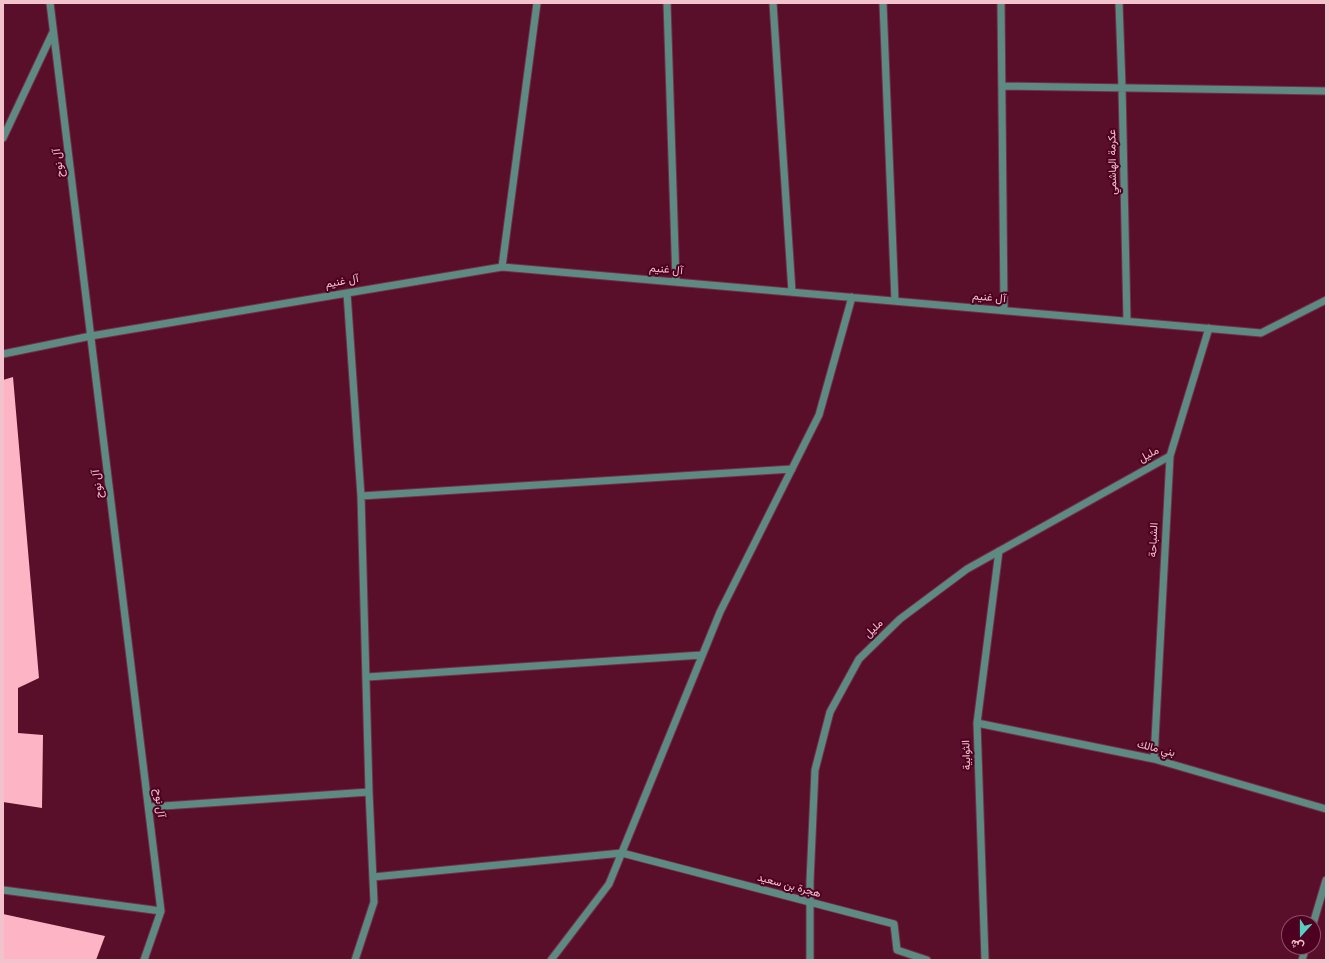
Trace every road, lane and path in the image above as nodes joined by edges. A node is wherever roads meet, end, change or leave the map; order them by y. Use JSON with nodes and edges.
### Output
{"nodes":[{"id":1,"x":50,"y":3,"type":"edge"},
{"id":2,"x":537,"y":3,"type":"edge"},
{"id":3,"x":668,"y":3,"type":"edge"},
{"id":4,"x":774,"y":3,"type":"edge"},
{"id":5,"x":883,"y":3,"type":"edge"},
{"id":6,"x":1001,"y":3,"type":"edge"},
{"id":7,"x":1118,"y":3,"type":"edge"},
{"id":8,"x":54,"y":32,"type":"junction"},
{"id":9,"x":1002,"y":86,"type":"junction"},
{"id":10,"x":1122,"y":87,"type":"junction"},
{"id":11,"x":1326,"y":91,"type":"edge"},
{"id":12,"x":3,"y":138,"type":"edge"},
{"id":13,"x":502,"y":266,"type":"junction"},
{"id":14,"x":676,"y":282,"type":"junction"},
{"id":15,"x":792,"y":292,"type":"junction"},
{"id":16,"x":347,"y":293,"type":"junction"},
{"id":17,"x":852,"y":297,"type":"junction"},
{"id":18,"x":1326,"y":300,"type":"edge"},
{"id":19,"x":895,"y":301,"type":"junction"},
{"id":20,"x":1004,"y":310,"type":"junction"},
{"id":21,"x":1127,"y":321,"type":"junction"},
{"id":22,"x":1209,"y":328,"type":"junction"},
{"id":23,"x":91,"y":336,"type":"junction"},
{"id":24,"x":3,"y":354,"type":"edge"},
{"id":25,"x":1170,"y":456,"type":"junction"},
{"id":26,"x":792,"y":469,"type":"junction"},
{"id":27,"x":361,"y":496,"type":"junction"},
{"id":28,"x":999,"y":551,"type":"junction"},
{"id":29,"x":702,"y":655,"type":"junction"},
{"id":30,"x":367,"y":677,"type":"junction"},
{"id":31,"x":977,"y":723,"type":"junction"},
{"id":32,"x":1154,"y":759,"type":"junction"},
{"id":33,"x":369,"y":792,"type":"junction"},
{"id":34,"x":149,"y":807,"type":"junction"},
{"id":35,"x":1326,"y":809,"type":"edge"},
{"id":36,"x":622,"y":853,"type":"junction"},
{"id":37,"x":373,"y":877,"type":"junction"},
{"id":38,"x":1326,"y":880,"type":"edge"},
{"id":39,"x":3,"y":890,"type":"edge"},
{"id":40,"x":810,"y":903,"type":"junction"},
{"id":41,"x":161,"y":911,"type":"junction"},
{"id":42,"x":1316,"y":915,"type":"edge"},
{"id":43,"x":144,"y":960,"type":"edge"},
{"id":44,"x":354,"y":960,"type":"edge"},
{"id":45,"x":551,"y":960,"type":"edge"},
{"id":46,"x":810,"y":960,"type":"edge"},
{"id":47,"x":928,"y":960,"type":"edge"},
{"id":48,"x":985,"y":960,"type":"edge"}],
"edges":[{"from":1,"to":8,"type":"street","name":"آل نوح"},
{"from":2,"to":13,"type":"street"},
{"from":3,"to":14,"type":"street"},
{"from":4,"to":15,"type":"street"},
{"from":5,"to":19,"type":"street"},
{"from":6,"to":9,"type":"street"},
{"from":7,"to":10,"type":"street","name":"عكرمة الهاشمي"},
{"from":8,"to":12,"type":"street"},
{"from":8,"to":23,"type":"street","name":"آل نوح"},
{"from":9,"to":10,"type":"street"},
{"from":9,"to":20,"type":"street"},
{"from":10,"to":11,"type":"street"},
{"from":10,"to":21,"type":"street","name":"عكرمة الهاشمي"},
{"from":13,"to":14,"type":"street","name":"آل غنيم"},
{"from":13,"to":16,"type":"street","name":"آل غنيم"},
{"from":14,"to":15,"type":"street","name":"آل غنيم"},
{"from":15,"to":17,"type":"street","name":"آل غنيم"},
{"from":16,"to":23,"type":"street","name":"آل غنيم"},
{"from":16,"to":27,"type":"street"},
{"from":17,"to":19,"type":"street","name":"آل غنيم"},
{"from":17,"to":26,"type":"street"},
{"from":18,"to":22,"type":"street","name":"آل غنيم"},
{"from":19,"to":20,"type":"street","name":"آل غنيم"},
{"from":20,"to":21,"type":"street","name":"آل غنيم"},
{"from":21,"to":22,"type":"street","name":"آل غنيم"},
{"from":22,"to":25,"type":"street","name":"الشباحة"},
{"from":23,"to":24,"type":"street","name":"آل غنيم"},
{"from":23,"to":34,"type":"street","name":"آل نوح"},
{"from":25,"to":28,"type":"street","name":"مليل"},
{"from":25,"to":32,"type":"street","name":"الشباحة"},
{"from":26,"to":27,"type":"street"},
{"from":26,"to":29,"type":"street"},
{"from":27,"to":30,"type":"street"},
{"from":28,"to":31,"type":"street","name":"الثوابية"},
{"from":28,"to":40,"type":"street","name":"مليل"},
{"from":29,"to":30,"type":"street"},
{"from":29,"to":36,"type":"street"},
{"from":30,"to":33,"type":"street"},
{"from":31,"to":32,"type":"street","name":"بني مالك"},
{"from":31,"to":48,"type":"street","name":"الثوابية"},
{"from":32,"to":35,"type":"street","name":"بني مالك"},
{"from":33,"to":34,"type":"street"},
{"from":33,"to":37,"type":"street"},
{"from":34,"to":41,"type":"street","name":"آل نوح"},
{"from":36,"to":37,"type":"street"},
{"from":36,"to":40,"type":"street","name":"هجرة بن سعيد"},
{"from":36,"to":45,"type":"street"},
{"from":37,"to":44,"type":"street"},
{"from":38,"to":42,"type":"street"},
{"from":39,"to":41,"type":"street"},
{"from":40,"to":46,"type":"street","name":"مليل"},
{"from":40,"to":47,"type":"street","name":"هجرة بن سعيد"},
{"from":41,"to":43,"type":"street","name":"آل نوح"}]}
